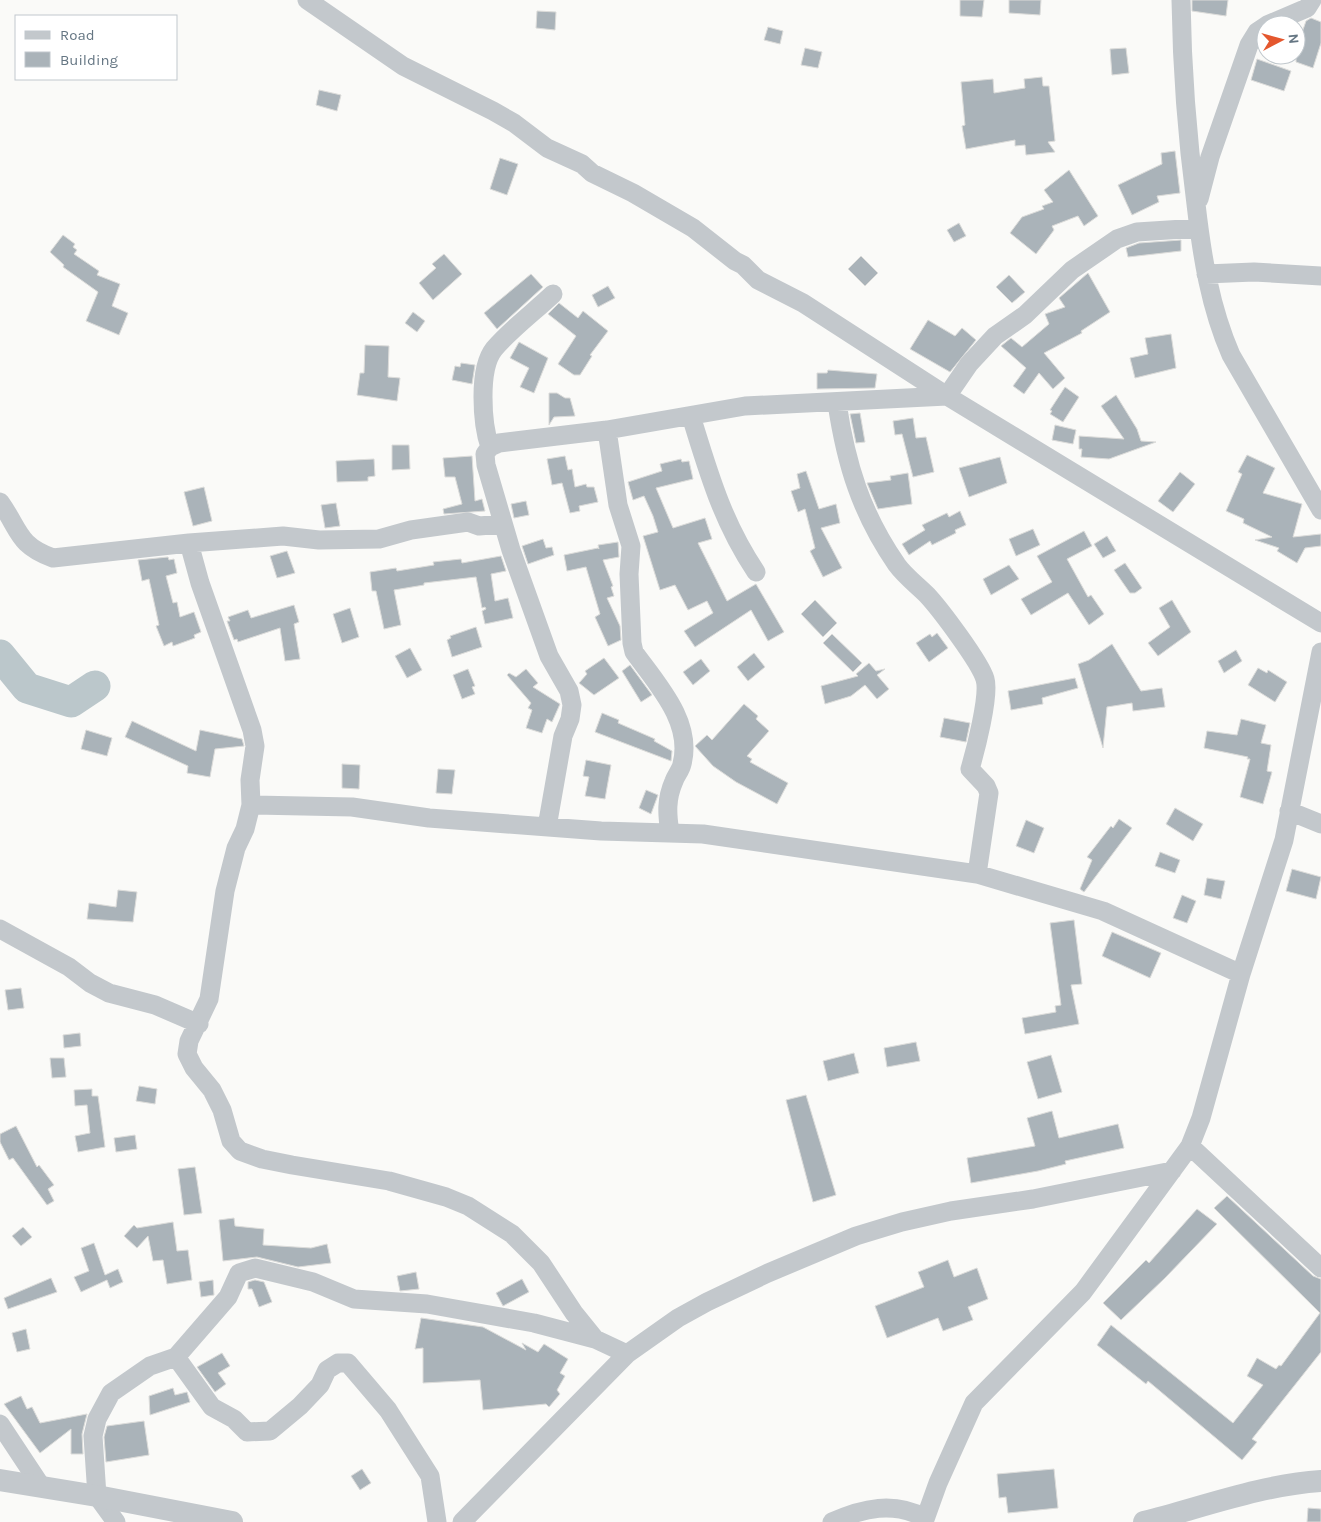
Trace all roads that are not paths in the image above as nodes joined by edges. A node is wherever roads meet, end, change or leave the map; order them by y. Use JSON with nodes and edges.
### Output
{"nodes":[{"id":1,"x":307,"y":0,"type":"edge"},
{"id":2,"x":1181,"y":0,"type":"edge"},
{"id":3,"x":1312,"y":0,"type":"edge"},
{"id":4,"x":1290,"y":15,"type":"edge"},
{"id":5,"x":1256,"y":34,"type":"edge"},
{"id":6,"x":1198,"y":220,"type":"junction"},
{"id":7,"x":1206,"y":274,"type":"junction"},
{"id":8,"x":1321,"y":276,"type":"edge"},
{"id":9,"x":553,"y":294,"type":"dead end"},
{"id":10,"x":947,"y":396,"type":"junction"},
{"id":11,"x":837,"y":403,"type":"junction"},
{"id":12,"x":691,"y":416,"type":"junction"},
{"id":13,"x":607,"y":430,"type":"junction"},
{"id":14,"x":490,"y":447,"type":"junction"},
{"id":15,"x":0,"y":502,"type":"edge"},
{"id":16,"x":1321,"y":510,"type":"edge"},
{"id":17,"x":503,"y":524,"type":"junction"},
{"id":18,"x":190,"y":543,"type":"junction"},
{"id":19,"x":756,"y":572,"type":"dead end"},
{"id":20,"x":1321,"y":623,"type":"edge"},
{"id":21,"x":1321,"y":652,"type":"edge"},
{"id":22,"x":251,"y":805,"type":"junction"},
{"id":23,"x":1289,"y":811,"type":"junction"},
{"id":24,"x":1321,"y":824,"type":"edge"},
{"id":25,"x":547,"y":827,"type":"junction"},
{"id":26,"x":670,"y":833,"type":"junction"},
{"id":27,"x":977,"y":874,"type":"junction"},
{"id":28,"x":0,"y":930,"type":"edge"},
{"id":29,"x":1241,"y":974,"type":"junction"},
{"id":30,"x":199,"y":1024,"type":"junction"},
{"id":31,"x":1190,"y":1146,"type":"junction"},
{"id":32,"x":1172,"y":1171,"type":"junction"},
{"id":33,"x":1321,"y":1268,"type":"edge"},
{"id":34,"x":596,"y":1339,"type":"junction"},
{"id":35,"x":627,"y":1354,"type":"junction"},
{"id":36,"x":176,"y":1357,"type":"junction"},
{"id":37,"x":0,"y":1424,"type":"edge"},
{"id":38,"x":0,"y":1480,"type":"edge"},
{"id":39,"x":1321,"y":1481,"type":"edge"},
{"id":40,"x":41,"y":1486,"type":"junction"},
{"id":41,"x":97,"y":1496,"type":"junction"},
{"id":42,"x":925,"y":1520,"type":"edge"},
{"id":43,"x":1156,"y":1521,"type":"edge"},
{"id":44,"x":116,"y":1522,"type":"edge"},
{"id":45,"x":232,"y":1522,"type":"edge"},
{"id":46,"x":437,"y":1522,"type":"edge"},
{"id":47,"x":462,"y":1522,"type":"edge"},
{"id":48,"x":832,"y":1522,"type":"edge"}],
"edges":[{"from":1,"to":10,"type":"street"},
{"from":2,"to":6,"type":"street"},
{"from":3,"to":4,"type":"street"},
{"from":5,"to":6,"type":"street"},
{"from":6,"to":7,"type":"street"},
{"from":6,"to":10,"type":"street"},
{"from":7,"to":8,"type":"street"},
{"from":7,"to":16,"type":"street"},
{"from":9,"to":14,"type":"street"},
{"from":10,"to":11,"type":"street"},
{"from":10,"to":20,"type":"street"},
{"from":11,"to":12,"type":"street"},
{"from":11,"to":27,"type":"street"},
{"from":12,"to":13,"type":"street"},
{"from":12,"to":19,"type":"street"},
{"from":13,"to":14,"type":"street"},
{"from":13,"to":26,"type":"street"},
{"from":14,"to":17,"type":"street"},
{"from":15,"to":18,"type":"street"},
{"from":17,"to":18,"type":"street"},
{"from":17,"to":25,"type":"street"},
{"from":18,"to":22,"type":"street"},
{"from":21,"to":23,"type":"street"},
{"from":22,"to":25,"type":"street"},
{"from":22,"to":30,"type":"street"},
{"from":23,"to":24,"type":"street"},
{"from":23,"to":29,"type":"street"},
{"from":25,"to":26,"type":"street"},
{"from":26,"to":27,"type":"street"},
{"from":27,"to":29,"type":"street"},
{"from":28,"to":30,"type":"street"},
{"from":29,"to":31,"type":"street"},
{"from":30,"to":34,"type":"street"},
{"from":31,"to":32,"type":"street"},
{"from":31,"to":33,"type":"street"},
{"from":32,"to":35,"type":"street"},
{"from":32,"to":42,"type":"street"},
{"from":34,"to":35,"type":"street"},
{"from":34,"to":36,"type":"street"},
{"from":35,"to":47,"type":"street"},
{"from":36,"to":41,"type":"street"},
{"from":36,"to":46,"type":"street"},
{"from":37,"to":40,"type":"street"},
{"from":38,"to":40,"type":"street"},
{"from":39,"to":43,"type":"street"},
{"from":40,"to":41,"type":"street"},
{"from":41,"to":44,"type":"street"},
{"from":41,"to":45,"type":"street"},
{"from":42,"to":48,"type":"street"}]}
